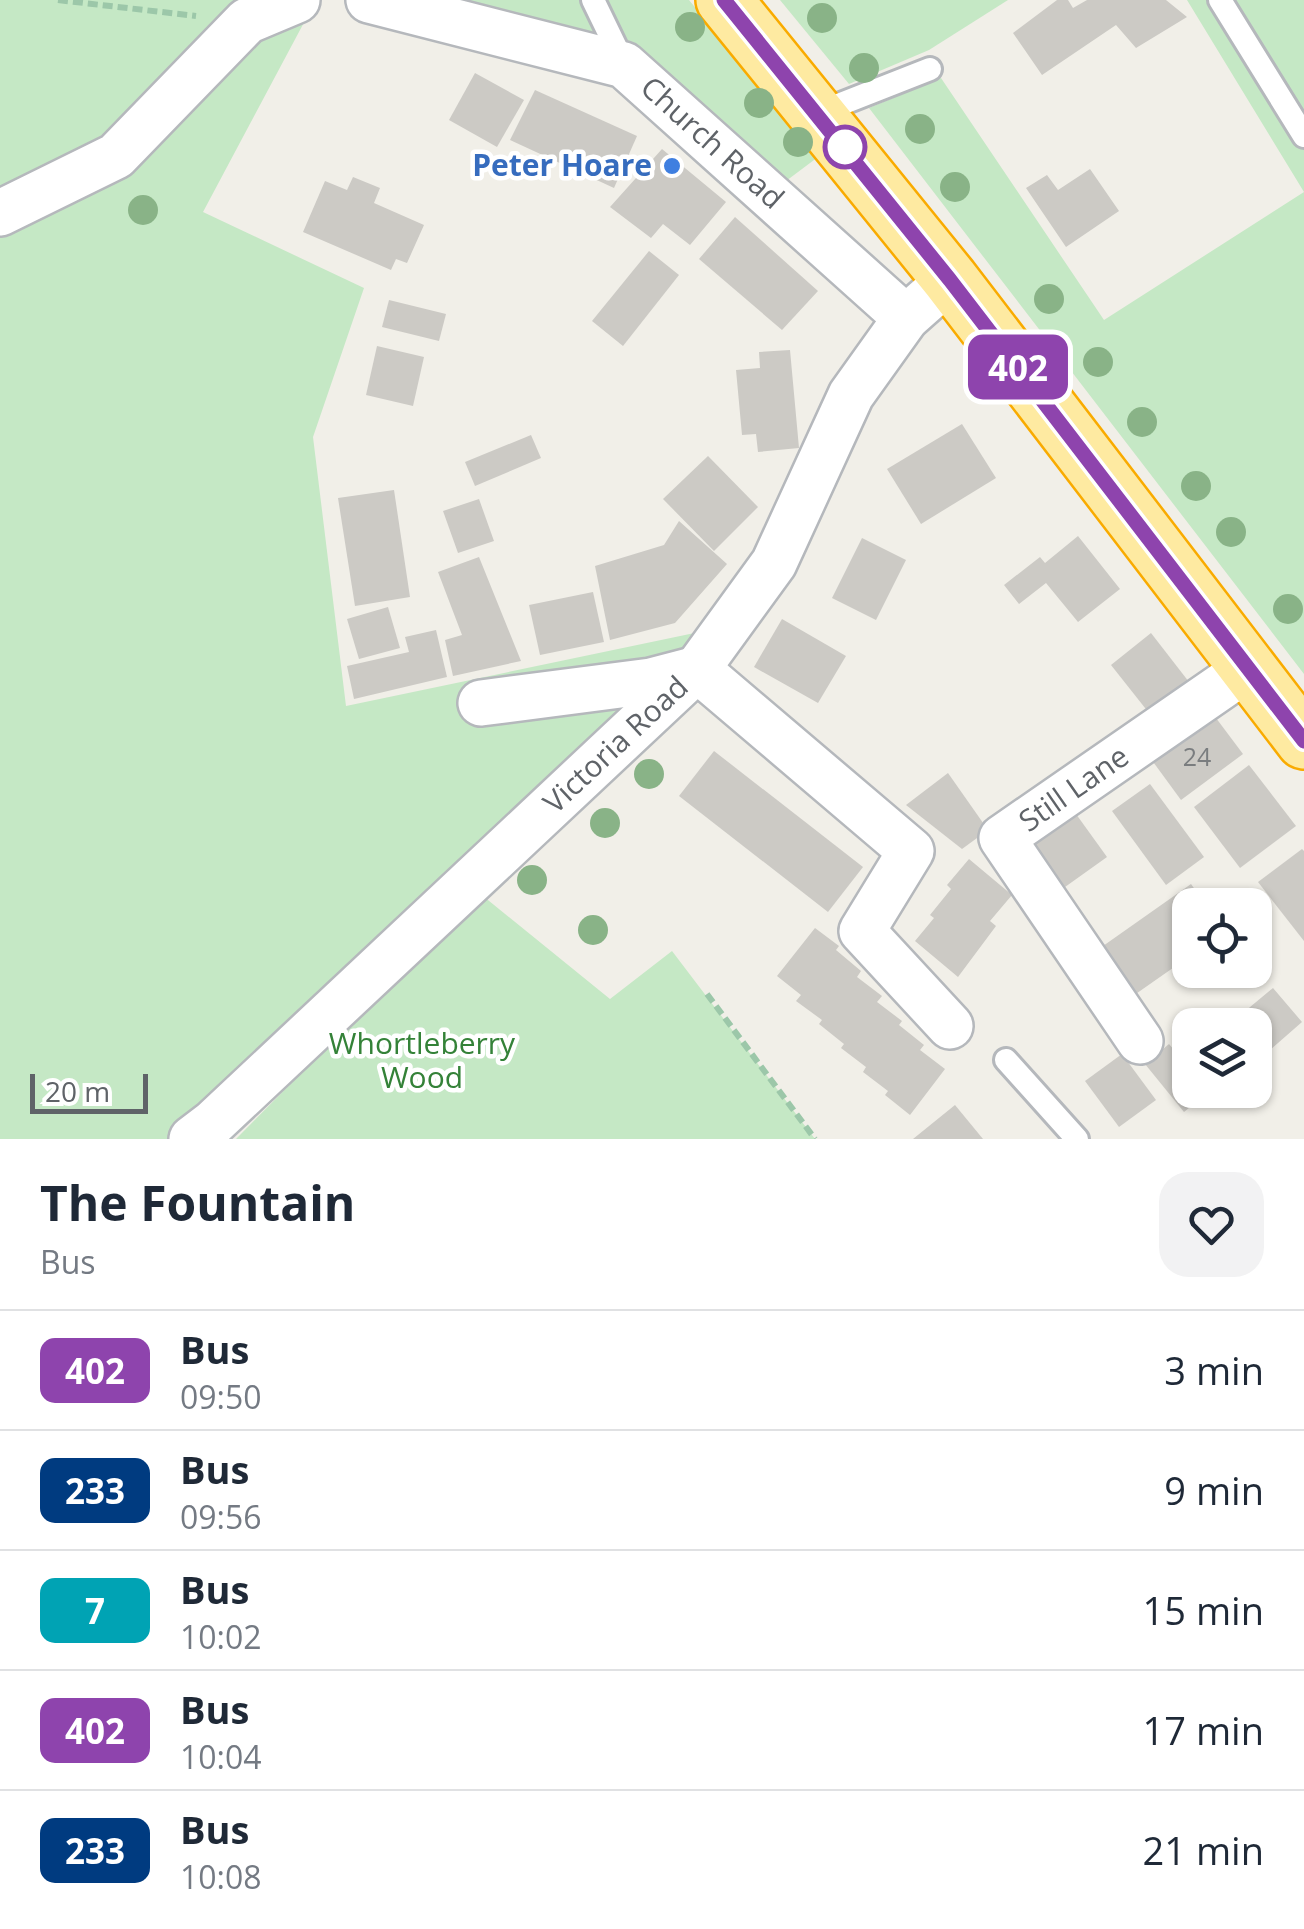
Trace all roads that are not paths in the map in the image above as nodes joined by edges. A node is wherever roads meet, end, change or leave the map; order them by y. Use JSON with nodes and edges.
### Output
{"nodes":[{"id":1,"x":297,"y":0,"type":"edge"},
{"id":2,"x":369,"y":0,"type":"edge"},
{"id":3,"x":593,"y":0,"type":"edge"},
{"id":4,"x":724,"y":0,"type":"edge"},
{"id":5,"x":1220,"y":0,"type":"edge"},
{"id":6,"x":624,"y":64,"type":"junction"},
{"id":7,"x":930,"y":68,"type":"dead end"},
{"id":8,"x":818,"y":113,"type":"junction"},
{"id":9,"x":1304,"y":136,"type":"edge"},
{"id":10,"x":0,"y":212,"type":"edge"},
{"id":11,"x":950,"y":280,"type":"junction"},
{"id":12,"x":906,"y":318,"type":"junction"},
{"id":13,"x":1248,"y":668,"type":"junction"},
{"id":14,"x":697,"y":669,"type":"junction"},
{"id":15,"x":481,"y":703,"type":"dead end"},
{"id":16,"x":1304,"y":740,"type":"edge"},
{"id":17,"x":950,"y":1026,"type":"dead end"},
{"id":18,"x":1140,"y":1042,"type":"dead end"},
{"id":19,"x":1006,"y":1060,"type":"dead end"},
{"id":20,"x":192,"y":1139,"type":"edge"},
{"id":21,"x":1077,"y":1139,"type":"edge"}],
"edges":[{"from":1,"to":10,"type":"street"},
{"from":2,"to":6,"type":"street","name":"Church Road"},
{"from":3,"to":6,"type":"lane"},
{"from":4,"to":8,"type":"highway"},
{"from":5,"to":9,"type":"lane"},
{"from":6,"to":12,"type":"street","name":"Church Road"},
{"from":7,"to":8,"type":"lane"},
{"from":8,"to":11,"type":"highway"},
{"from":11,"to":12,"type":"street","name":"Victoria Road"},
{"from":11,"to":13,"type":"highway"},
{"from":12,"to":14,"type":"street","name":"Victoria Road"},
{"from":13,"to":16,"type":"highway"},
{"from":13,"to":18,"type":"street","name":"Still Lane"},
{"from":14,"to":15,"type":"street"},
{"from":14,"to":17,"type":"street"},
{"from":14,"to":20,"type":"street","name":"Victoria Road"},
{"from":19,"to":21,"type":"lane"}]}
